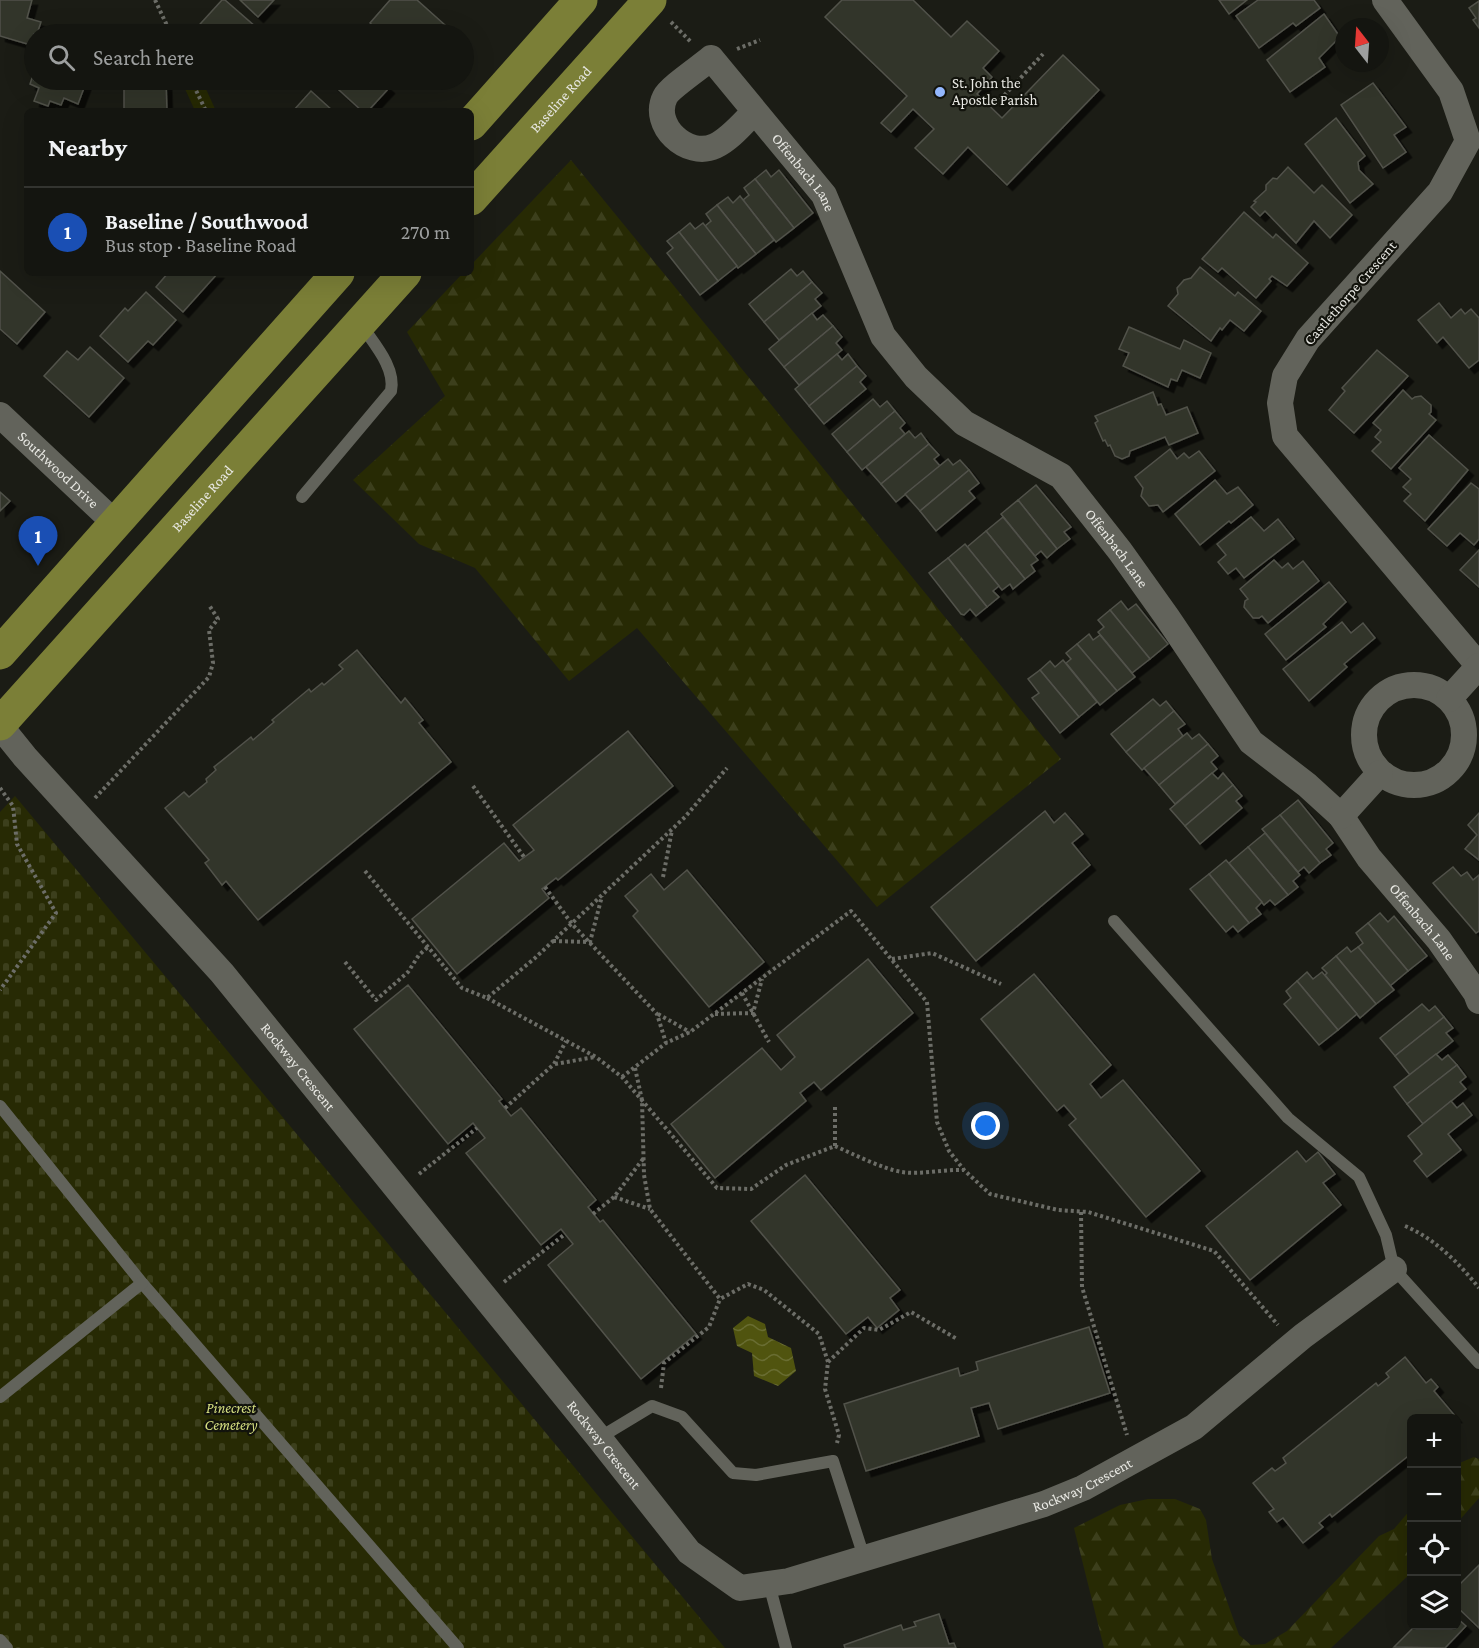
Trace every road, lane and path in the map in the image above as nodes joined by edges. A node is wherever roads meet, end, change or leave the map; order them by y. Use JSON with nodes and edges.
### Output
{"nodes":[{"id":1,"x":155,"y":0,"type":"edge"},
{"id":2,"x":581,"y":0,"type":"edge"},
{"id":3,"x":650,"y":0,"type":"edge"},
{"id":4,"x":1385,"y":0,"type":"edge"},
{"id":5,"x":166,"y":24,"type":"edge"},
{"id":6,"x":1043,"y":54,"type":"dead end"},
{"id":7,"x":196,"y":90,"type":"edge"},
{"id":8,"x":996,"y":104,"type":"dead end"},
{"id":9,"x":205,"y":108,"type":"edge"},
{"id":10,"x":754,"y":112,"type":"dead end"},
{"id":11,"x":474,"y":121,"type":"edge"},
{"id":12,"x":474,"y":196,"type":"edge"},
{"id":13,"x":335,"y":276,"type":"edge"},
{"id":14,"x":402,"y":276,"type":"edge"},
{"id":15,"x":360,"y":323,"type":"junction"},
{"id":16,"x":0,"y":415,"type":"edge"},
{"id":17,"x":302,"y":497,"type":"dead end"},
{"id":18,"x":115,"y":523,"type":"junction"},
{"id":19,"x":209,"y":605,"type":"dead end"},
{"id":20,"x":0,"y":653,"type":"edge"},
{"id":21,"x":1479,"y":666,"type":"edge"},
{"id":22,"x":1449,"y":699,"type":"junction"},
{"id":23,"x":0,"y":725,"type":"edge"},
{"id":24,"x":727,"y":768,"type":"dead end"},
{"id":25,"x":1380,"y":773,"type":"junction"},
{"id":26,"x":473,"y":786,"type":"dead end"},
{"id":27,"x":0,"y":788,"type":"edge"},
{"id":28,"x":95,"y":799,"type":"dead end"},
{"id":29,"x":1341,"y":816,"type":"junction"},
{"id":30,"x":672,"y":829,"type":"junction"},
{"id":31,"x":524,"y":857,"type":"dead end"},
{"id":32,"x":365,"y":871,"type":"dead end"},
{"id":33,"x":663,"y":877,"type":"dead end"},
{"id":34,"x":545,"y":887,"type":"dead end"},
{"id":35,"x":602,"y":896,"type":"junction"},
{"id":36,"x":1114,"y":921,"type":"dead end"},
{"id":37,"x":572,"y":924,"type":"junction"},
{"id":38,"x":553,"y":941,"type":"junction"},
{"id":39,"x":590,"y":942,"type":"junction"},
{"id":40,"x":428,"y":947,"type":"junction"},
{"id":41,"x":892,"y":960,"type":"junction"},
{"id":42,"x":345,"y":962,"type":"dead end"},
{"id":43,"x":762,"y":978,"type":"junction"},
{"id":44,"x":1001,"y":984,"type":"dead end"},
{"id":45,"x":0,"y":990,"type":"edge"},
{"id":46,"x":742,"y":993,"type":"junction"},
{"id":47,"x":487,"y":998,"type":"junction"},
{"id":48,"x":1479,"y":1001,"type":"edge"},
{"id":49,"x":753,"y":1013,"type":"junction"},
{"id":50,"x":657,"y":1014,"type":"junction"},
{"id":51,"x":714,"y":1014,"type":"junction"},
{"id":52,"x":690,"y":1032,"type":"junction"},
{"id":53,"x":566,"y":1041,"type":"junction"},
{"id":54,"x":769,"y":1042,"type":"dead end"},
{"id":55,"x":666,"y":1043,"type":"junction"},
{"id":56,"x":596,"y":1057,"type":"junction"},
{"id":57,"x":554,"y":1064,"type":"junction"},
{"id":58,"x":635,"y":1068,"type":"junction"},
{"id":59,"x":622,"y":1077,"type":"junction"},
{"id":60,"x":642,"y":1100,"type":"junction"},
{"id":61,"x":0,"y":1106,"type":"edge"},
{"id":62,"x":835,"y":1107,"type":"dead end"},
{"id":63,"x":505,"y":1108,"type":"dead end"},
{"id":64,"x":477,"y":1128,"type":"dead end"},
{"id":65,"x":835,"y":1146,"type":"junction"},
{"id":66,"x":643,"y":1159,"type":"junction"},
{"id":67,"x":964,"y":1170,"type":"junction"},
{"id":68,"x":398,"y":1190,"type":"junction"},
{"id":69,"x":614,"y":1197,"type":"junction"},
{"id":70,"x":650,"y":1209,"type":"junction"},
{"id":71,"x":1081,"y":1212,"type":"junction"},
{"id":72,"x":1375,"y":1213,"type":"junction"},
{"id":73,"x":593,"y":1214,"type":"dead end"},
{"id":74,"x":565,"y":1234,"type":"dead end"},
{"id":75,"x":1394,"y":1269,"type":"junction"},
{"id":76,"x":142,"y":1283,"type":"junction"},
{"id":77,"x":1479,"y":1288,"type":"edge"},
{"id":78,"x":484,"y":1297,"type":"junction"},
{"id":79,"x":720,"y":1299,"type":"junction"},
{"id":80,"x":957,"y":1339,"type":"dead end"},
{"id":81,"x":1294,"y":1344,"type":"junction"},
{"id":82,"x":828,"y":1362,"type":"junction"},
{"id":83,"x":1479,"y":1363,"type":"edge"},
{"id":84,"x":0,"y":1397,"type":"edge"},
{"id":85,"x":662,"y":1409,"type":"junction"},
{"id":86,"x":599,"y":1438,"type":"junction"},
{"id":87,"x":1135,"y":1459,"type":"junction"},
{"id":88,"x":833,"y":1461,"type":"junction"},
{"id":89,"x":864,"y":1557,"type":"junction"},
{"id":90,"x":769,"y":1584,"type":"junction"},
{"id":91,"x":0,"y":1640,"type":"edge"},
{"id":92,"x":7,"y":1648,"type":"edge"},
{"id":93,"x":458,"y":1648,"type":"edge"},
{"id":94,"x":786,"y":1648,"type":"edge"}],
"edges":[{"from":1,"to":5,"type":"path"},
{"from":2,"to":11,"type":"main road"},
{"from":3,"to":12,"type":"main road","name":"Baseline Road"},
{"from":4,"to":21,"type":"street","name":"Castlethorpe Crescent"},
{"from":6,"to":8,"type":"path"},
{"from":7,"to":9,"type":"path"},
{"from":10,"to":29,"type":"street","name":"Offenbach Lane"},
{"from":13,"to":18,"type":"main road"},
{"from":14,"to":15,"type":"main road","name":"Baseline Road"},
{"from":15,"to":17,"type":"lane"},
{"from":15,"to":23,"type":"main road","name":"Baseline Road"},
{"from":16,"to":18,"type":"street","name":"Southwood Drive"},
{"from":18,"to":20,"type":"main road"},
{"from":19,"to":28,"type":"path"},
{"from":21,"to":22,"type":"street"},
{"from":22,"to":25,"type":"street"},
{"from":22,"to":25,"type":"street"},
{"from":23,"to":68,"type":"street","name":"Rockway Crescent"},
{"from":24,"to":30,"type":"path"},
{"from":25,"to":29,"type":"street"},
{"from":26,"to":31,"type":"path"},
{"from":27,"to":45,"type":"path"},
{"from":29,"to":48,"type":"street","name":"Offenbach Lane"},
{"from":30,"to":33,"type":"path"},
{"from":30,"to":35,"type":"path"},
{"from":32,"to":40,"type":"path"},
{"from":34,"to":37,"type":"path"},
{"from":35,"to":37,"type":"path"},
{"from":35,"to":39,"type":"path"},
{"from":36,"to":72,"type":"lane"},
{"from":37,"to":38,"type":"path"},
{"from":37,"to":39,"type":"path"},
{"from":38,"to":39,"type":"path"},
{"from":38,"to":47,"type":"path"},
{"from":39,"to":50,"type":"path"},
{"from":40,"to":42,"type":"path"},
{"from":40,"to":47,"type":"path"},
{"from":41,"to":43,"type":"path"},
{"from":41,"to":44,"type":"path"},
{"from":41,"to":67,"type":"path"},
{"from":43,"to":46,"type":"path"},
{"from":43,"to":49,"type":"path"},
{"from":46,"to":49,"type":"path"},
{"from":46,"to":51,"type":"path"},
{"from":47,"to":53,"type":"path"},
{"from":49,"to":51,"type":"path"},
{"from":49,"to":54,"type":"path"},
{"from":50,"to":52,"type":"path"},
{"from":50,"to":55,"type":"path"},
{"from":51,"to":52,"type":"path"},
{"from":52,"to":55,"type":"path"},
{"from":53,"to":56,"type":"path"},
{"from":53,"to":57,"type":"path"},
{"from":55,"to":58,"type":"path"},
{"from":56,"to":57,"type":"path"},
{"from":56,"to":59,"type":"path"},
{"from":57,"to":63,"type":"path"},
{"from":58,"to":59,"type":"path"},
{"from":58,"to":60,"type":"path"},
{"from":59,"to":60,"type":"path"},
{"from":60,"to":65,"type":"path"},
{"from":60,"to":66,"type":"path"},
{"from":61,"to":76,"type":"lane"},
{"from":62,"to":65,"type":"path"},
{"from":64,"to":68,"type":"path"},
{"from":65,"to":67,"type":"path"},
{"from":66,"to":69,"type":"path"},
{"from":66,"to":70,"type":"path"},
{"from":67,"to":71,"type":"path"},
{"from":68,"to":78,"type":"street","name":"Rockway Crescent"},
{"from":69,"to":70,"type":"path"},
{"from":69,"to":73,"type":"path"},
{"from":70,"to":79,"type":"path"},
{"from":71,"to":81,"type":"path"},
{"from":71,"to":87,"type":"path"},
{"from":72,"to":75,"type":"lane"},
{"from":72,"to":77,"type":"path"},
{"from":74,"to":78,"type":"path"},
{"from":75,"to":81,"type":"street","name":"Rockway Crescent"},
{"from":75,"to":83,"type":"lane"},
{"from":76,"to":84,"type":"lane"},
{"from":76,"to":93,"type":"lane"},
{"from":78,"to":86,"type":"street","name":"Rockway Crescent"},
{"from":79,"to":82,"type":"path"},
{"from":79,"to":85,"type":"path"},
{"from":80,"to":82,"type":"path"},
{"from":81,"to":87,"type":"street","name":"Rockway Crescent"},
{"from":82,"to":88,"type":"path"},
{"from":85,"to":86,"type":"lane"},
{"from":85,"to":88,"type":"lane"},
{"from":86,"to":90,"type":"street","name":"Rockway Crescent"},
{"from":87,"to":89,"type":"street","name":"Rockway Crescent"},
{"from":88,"to":89,"type":"lane"},
{"from":89,"to":90,"type":"street","name":"Rockway Crescent"},
{"from":90,"to":94,"type":"lane"},
{"from":91,"to":92,"type":"lane"}]}
